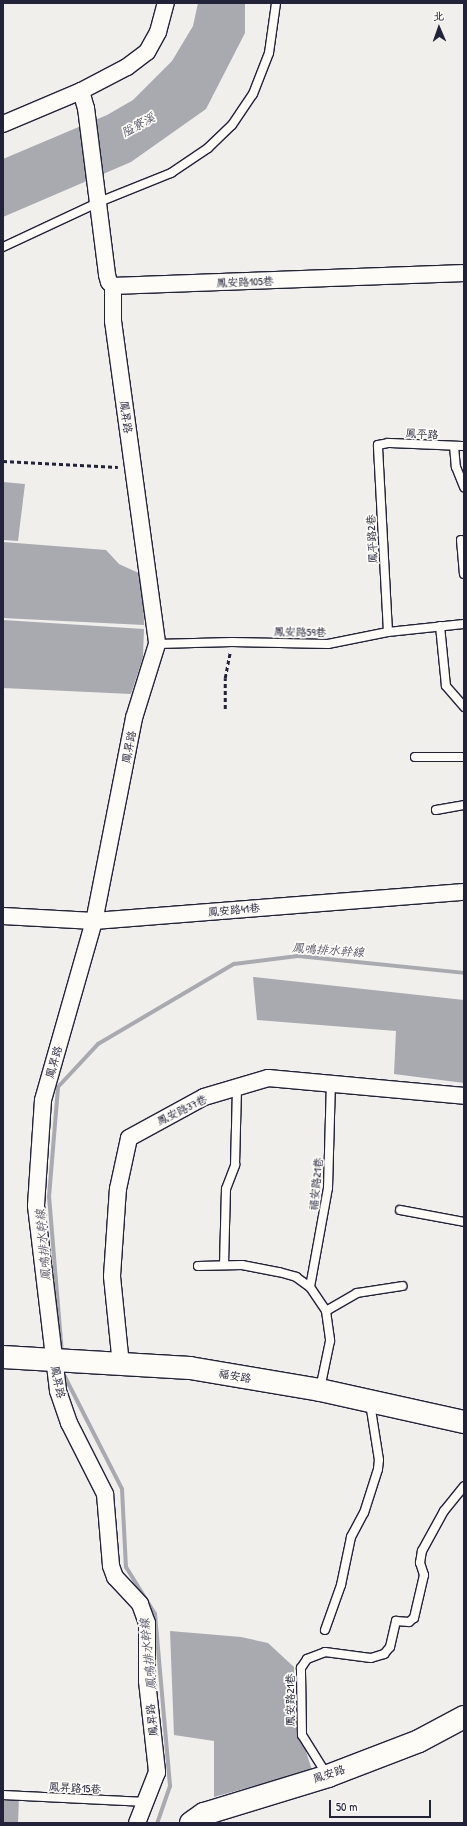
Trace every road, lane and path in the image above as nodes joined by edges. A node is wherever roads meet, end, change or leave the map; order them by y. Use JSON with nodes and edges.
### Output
{"nodes":[{"id":1,"x":166,"y":3,"type":"edge"},
{"id":2,"x":276,"y":3,"type":"edge"},
{"id":3,"x":81,"y":91,"type":"junction"},
{"id":4,"x":3,"y":124,"type":"edge"},
{"id":5,"x":99,"y":202,"type":"junction"},
{"id":6,"x":3,"y":247,"type":"edge"},
{"id":7,"x":464,"y":273,"type":"edge"},
{"id":8,"x":113,"y":286,"type":"junction"},
{"id":9,"x":378,"y":445,"type":"joint"},
{"id":10,"x":454,"y":446,"type":"junction"},
{"id":11,"x":464,"y":446,"type":"edge"},
{"id":12,"x":3,"y":461,"type":"edge"},
{"id":13,"x":133,"y":468,"type":"junction"},
{"id":14,"x":464,"y":487,"type":"edge"},
{"id":15,"x":461,"y":540,"type":"dead end"},
{"id":16,"x":463,"y":561,"type":"edge"},
{"id":17,"x":464,"y":574,"type":"edge"},
{"id":18,"x":464,"y":624,"type":"edge"},
{"id":19,"x":440,"y":626,"type":"junction"},
{"id":20,"x":388,"y":632,"type":"junction"},
{"id":21,"x":232,"y":642,"type":"junction"},
{"id":22,"x":157,"y":644,"type":"junction"},
{"id":23,"x":464,"y":707,"type":"edge"},
{"id":24,"x":225,"y":709,"type":"dead end"},
{"id":25,"x":415,"y":757,"type":"dead end"},
{"id":26,"x":464,"y":757,"type":"edge"},
{"id":27,"x":464,"y":805,"type":"edge"},
{"id":28,"x":436,"y":810,"type":"dead end"},
{"id":29,"x":464,"y":892,"type":"edge"},
{"id":30,"x":3,"y":916,"type":"edge"},
{"id":31,"x":94,"y":921,"type":"junction"},
{"id":32,"x":331,"y":1083,"type":"junction"},
{"id":33,"x":238,"y":1087,"type":"junction"},
{"id":34,"x":464,"y":1096,"type":"edge"},
{"id":35,"x":400,"y":1210,"type":"dead end"},
{"id":36,"x":464,"y":1222,"type":"edge"},
{"id":37,"x":224,"y":1265,"type":"junction"},
{"id":38,"x":198,"y":1266,"type":"dead end"},
{"id":39,"x":402,"y":1286,"type":"dead end"},
{"id":40,"x":310,"y":1287,"type":"junction"},
{"id":41,"x":326,"y":1310,"type":"junction"},
{"id":42,"x":3,"y":1357,"type":"edge"},
{"id":43,"x":54,"y":1360,"type":"junction"},
{"id":44,"x":121,"y":1365,"type":"junction"},
{"id":45,"x":320,"y":1390,"type":"junction"},
{"id":46,"x":370,"y":1400,"type":"junction"},
{"id":47,"x":463,"y":1421,"type":"edge"},
{"id":48,"x":464,"y":1486,"type":"edge"},
{"id":49,"x":325,"y":1630,"type":"dead end"},
{"id":50,"x":464,"y":1717,"type":"edge"},
{"id":51,"x":328,"y":1776,"type":"junction"},
{"id":52,"x":3,"y":1795,"type":"edge"},
{"id":53,"x":146,"y":1802,"type":"junction"},
{"id":54,"x":137,"y":1823,"type":"edge"},
{"id":55,"x":191,"y":1823,"type":"edge"}],
"edges":[{"from":1,"to":3,"type":"street"},
{"from":2,"to":5,"type":"lane"},
{"from":3,"to":4,"type":"street"},
{"from":3,"to":5,"type":"street"},
{"from":5,"to":6,"type":"lane"},
{"from":5,"to":8,"type":"street"},
{"from":7,"to":8,"type":"street","name":"鳳安路105巷"},
{"from":8,"to":13,"type":"street","name":"鳳昇路"},
{"from":9,"to":10,"type":"lane","name":"鳳平路"},
{"from":9,"to":20,"type":"lane","name":"鳳平路2巷"},
{"from":10,"to":11,"type":"lane","name":"鳳平路"},
{"from":10,"to":14,"type":"lane"},
{"from":12,"to":13,"type":"path"},
{"from":13,"to":22,"type":"street","name":"鳳昇路"},
{"from":15,"to":16,"type":"lane"},
{"from":16,"to":17,"type":"lane"},
{"from":18,"to":19,"type":"lane","name":"鳳安路59巷"},
{"from":19,"to":20,"type":"lane","name":"鳳安路59巷"},
{"from":19,"to":23,"type":"lane"},
{"from":20,"to":21,"type":"lane","name":"鳳安路59巷"},
{"from":21,"to":22,"type":"lane","name":"鳳安路59巷"},
{"from":21,"to":24,"type":"path"},
{"from":22,"to":31,"type":"street","name":"鳳昇路"},
{"from":25,"to":26,"type":"lane"},
{"from":27,"to":28,"type":"lane"},
{"from":29,"to":31,"type":"street","name":"鳳安路41巷"},
{"from":30,"to":31,"type":"street","name":"鳳安路41巷"},
{"from":31,"to":43,"type":"street","name":"鳳昇路"},
{"from":32,"to":33,"type":"street","name":"鳳安路37巷"},
{"from":32,"to":34,"type":"street","name":"鳳安路37巷"},
{"from":32,"to":40,"type":"lane","name":"福安路21巷"},
{"from":33,"to":37,"type":"lane"},
{"from":33,"to":44,"type":"street","name":"鳳安路37巷"},
{"from":35,"to":36,"type":"lane"},
{"from":37,"to":38,"type":"lane"},
{"from":37,"to":40,"type":"lane"},
{"from":39,"to":41,"type":"lane"},
{"from":40,"to":41,"type":"lane"},
{"from":41,"to":45,"type":"lane"},
{"from":42,"to":43,"type":"street","name":"福安路"},
{"from":43,"to":44,"type":"street","name":"福安路"},
{"from":43,"to":53,"type":"street","name":"鳳昇路"},
{"from":44,"to":45,"type":"street","name":"福安路"},
{"from":45,"to":46,"type":"street","name":"福安路"},
{"from":46,"to":47,"type":"street","name":"福安路"},
{"from":46,"to":49,"type":"lane"},
{"from":48,"to":51,"type":"lane","name":"鳳安路21巷"},
{"from":50,"to":51,"type":"street","name":"鳳安路"},
{"from":51,"to":55,"type":"street","name":"鳳安路"},
{"from":52,"to":53,"type":"lane","name":"鳳昇路15巷"},
{"from":53,"to":54,"type":"street","name":"鳳昇路"}]}
